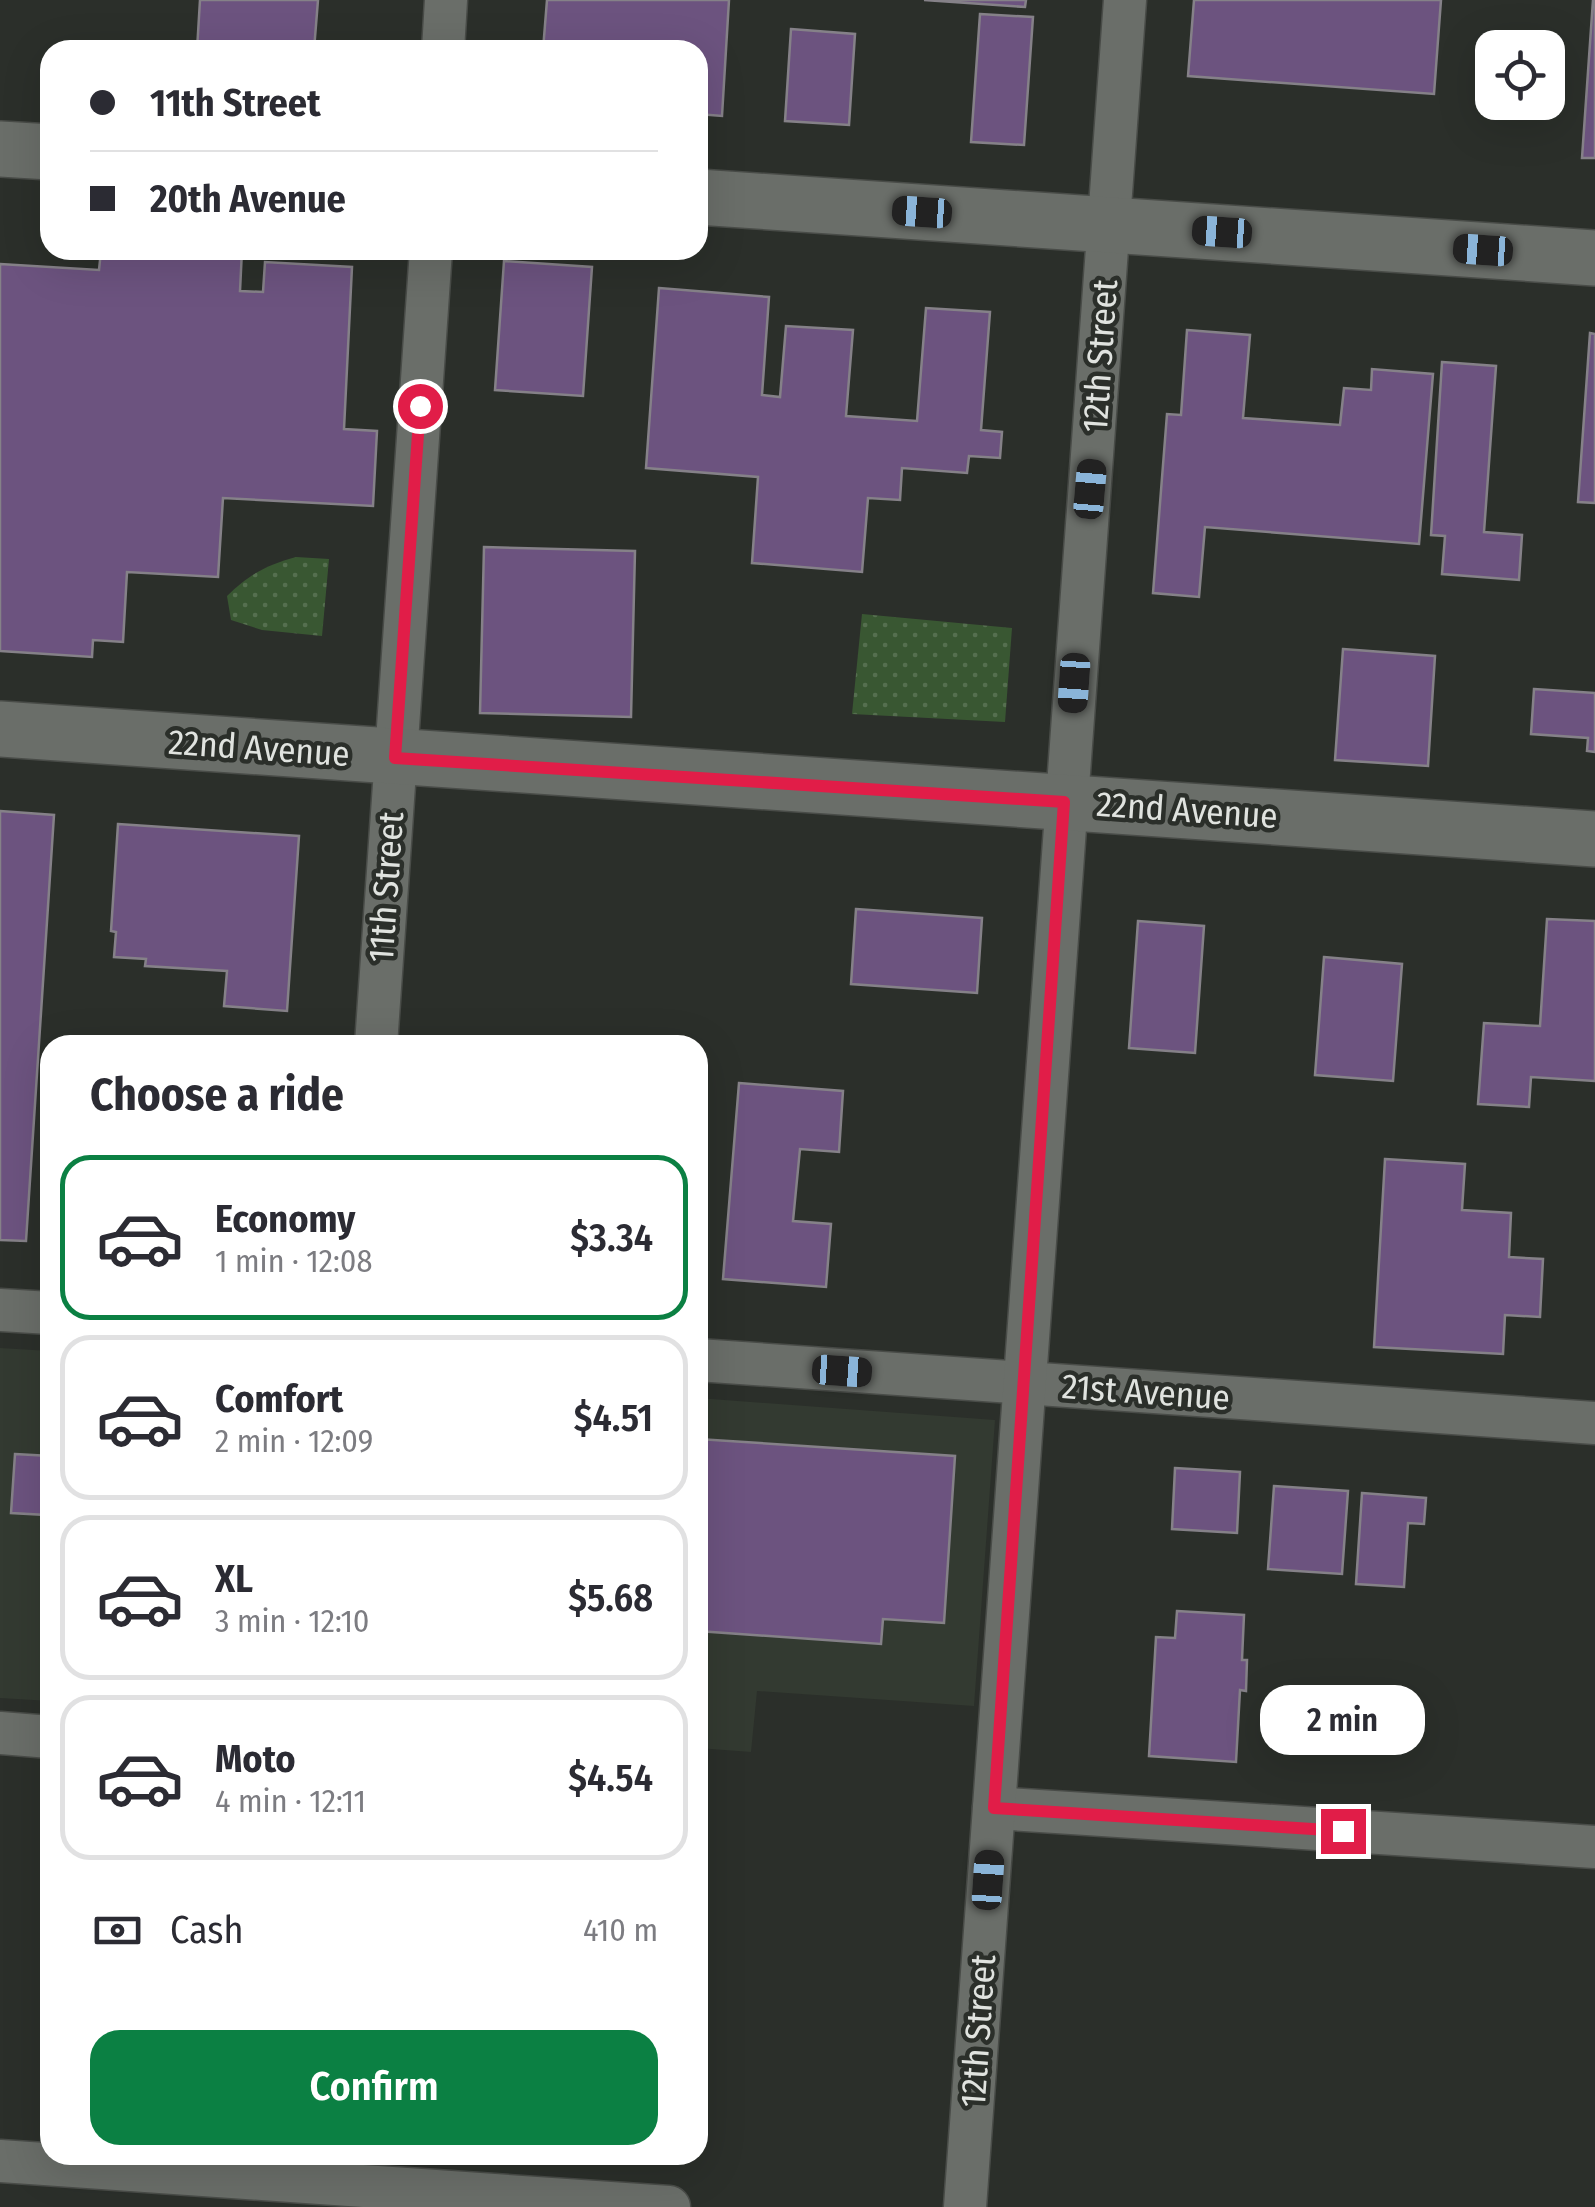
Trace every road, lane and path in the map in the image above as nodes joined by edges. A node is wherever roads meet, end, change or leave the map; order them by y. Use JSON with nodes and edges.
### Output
{"nodes":[{"id":1,"x":446,"y":0,"type":"edge"},
{"id":2,"x":1125,"y":0,"type":"edge"},
{"id":3,"x":444,"y":40,"type":"edge"},
{"id":4,"x":0,"y":148,"type":"edge"},
{"id":5,"x":40,"y":151,"type":"edge"},
{"id":6,"x":708,"y":197,"type":"edge"},
{"id":7,"x":1110,"y":225,"type":"junction"},
{"id":8,"x":1595,"y":258,"type":"edge"},
{"id":9,"x":429,"y":260,"type":"edge"},
{"id":10,"x":0,"y":730,"type":"edge"},
{"id":11,"x":395,"y":758,"type":"junction"},
{"id":12,"x":1064,"y":802,"type":"junction"},
{"id":13,"x":1595,"y":839,"type":"edge"},
{"id":14,"x":377,"y":1035,"type":"edge"},
{"id":15,"x":0,"y":1310,"type":"edge"},
{"id":16,"x":40,"y":1312,"type":"edge"},
{"id":17,"x":708,"y":1361,"type":"edge"},
{"id":18,"x":1023,"y":1384,"type":"junction"},
{"id":19,"x":1595,"y":1423,"type":"edge"},
{"id":20,"x":0,"y":1733,"type":"edge"},
{"id":21,"x":40,"y":1736,"type":"edge"},
{"id":22,"x":994,"y":1808,"type":"junction"},
{"id":23,"x":1595,"y":1847,"type":"edge"},
{"id":24,"x":0,"y":2161,"type":"edge"},
{"id":25,"x":40,"y":2164,"type":"edge"},
{"id":26,"x":60,"y":2165,"type":"edge"},
{"id":27,"x":299,"y":2181,"type":"edge"},
{"id":28,"x":669,"y":2207,"type":"edge"},
{"id":29,"x":965,"y":2207,"type":"edge"}],
"edges":[{"from":1,"to":3,"type":"street"},
{"from":2,"to":7,"type":"street","name":"12th Street"},
{"from":4,"to":5,"type":"main road"},
{"from":6,"to":7,"type":"main road"},
{"from":7,"to":8,"type":"main road"},
{"from":7,"to":12,"type":"street","name":"12th Street"},
{"from":9,"to":11,"type":"street","name":"11th Street"},
{"from":10,"to":11,"type":"main road","name":"22nd Avenue"},
{"from":11,"to":12,"type":"main road","name":"22nd Avenue"},
{"from":11,"to":14,"type":"street","name":"11th Street"},
{"from":12,"to":13,"type":"main road","name":"22nd Avenue"},
{"from":12,"to":18,"type":"street","name":"12th Street"},
{"from":15,"to":16,"type":"street"},
{"from":17,"to":18,"type":"street","name":"21st Avenue"},
{"from":18,"to":19,"type":"street","name":"21st Avenue"},
{"from":18,"to":22,"type":"street","name":"12th Street"},
{"from":20,"to":21,"type":"street"},
{"from":22,"to":23,"type":"street"},
{"from":22,"to":29,"type":"street","name":"12th Street"},
{"from":24,"to":25,"type":"street"},
{"from":26,"to":27,"type":"street"},
{"from":27,"to":28,"type":"street"}]}
